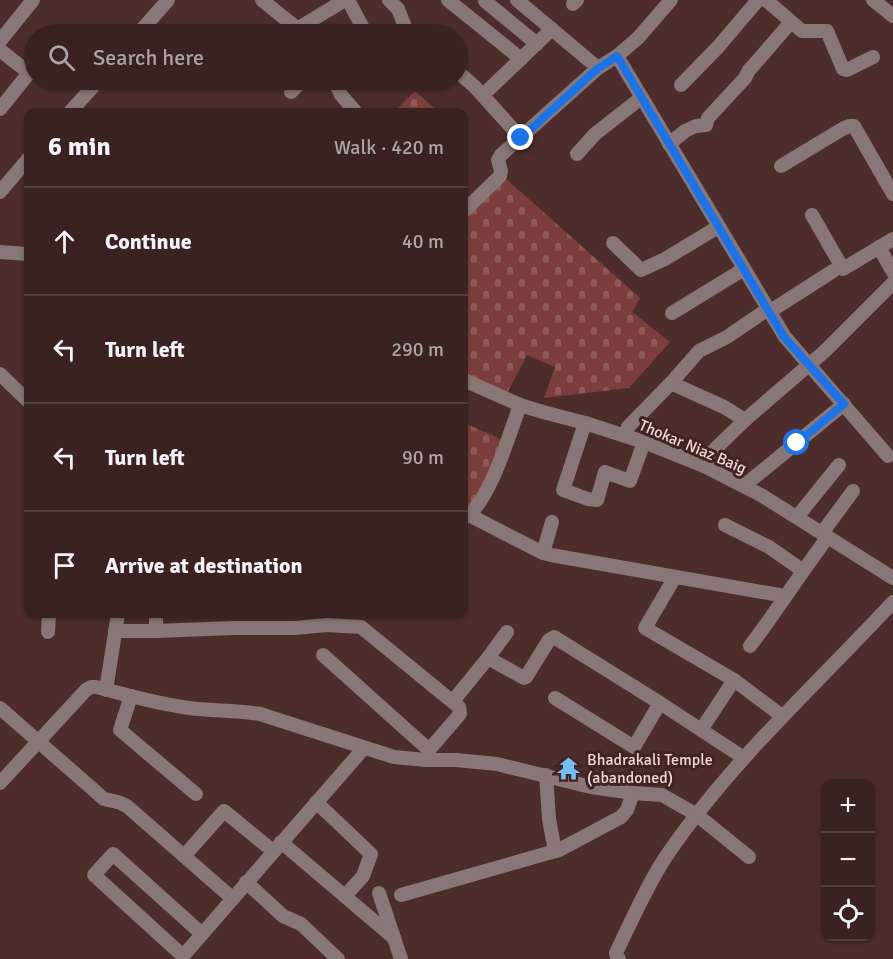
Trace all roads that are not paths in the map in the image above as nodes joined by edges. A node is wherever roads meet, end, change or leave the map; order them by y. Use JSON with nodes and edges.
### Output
{"nodes":[{"id":1,"x":33,"y":0,"type":"edge"},
{"id":2,"x":168,"y":0,"type":"edge"},
{"id":3,"x":262,"y":0,"type":"edge"},
{"id":4,"x":346,"y":0,"type":"edge"},
{"id":5,"x":389,"y":0,"type":"edge"},
{"id":6,"x":448,"y":0,"type":"edge"},
{"id":7,"x":517,"y":0,"type":"edge"},
{"id":8,"x":671,"y":0,"type":"edge"},
{"id":9,"x":758,"y":0,"type":"edge"},
{"id":10,"x":766,"y":0,"type":"edge"},
{"id":11,"x":873,"y":0,"type":"edge"},
{"id":12,"x":485,"y":1,"type":"edge"},
{"id":13,"x":893,"y":16,"type":"edge"},
{"id":14,"x":791,"y":22,"type":"junction"},
{"id":15,"x":147,"y":24,"type":"edge"},
{"id":16,"x":291,"y":24,"type":"edge"},
{"id":17,"x":305,"y":24,"type":"edge"},
{"id":18,"x":361,"y":24,"type":"edge"},
{"id":19,"x":404,"y":24,"type":"edge"},
{"id":20,"x":552,"y":29,"type":"junction"},
{"id":21,"x":0,"y":41,"type":"edge"},
{"id":22,"x":537,"y":44,"type":"junction"},
{"id":23,"x":0,"y":50,"type":"edge"},
{"id":24,"x":617,"y":56,"type":"junction"},
{"id":25,"x":873,"y":57,"type":"dead end"},
{"id":26,"x":521,"y":59,"type":"junction"},
{"id":27,"x":24,"y":69,"type":"edge"},
{"id":28,"x":597,"y":69,"type":"junction"},
{"id":29,"x":24,"y":79,"type":"edge"},
{"id":30,"x":468,"y":81,"type":"edge"},
{"id":31,"x":681,"y":85,"type":"dead end"},
{"id":32,"x":90,"y":90,"type":"edge"},
{"id":33,"x":338,"y":90,"type":"edge"},
{"id":34,"x":483,"y":95,"type":"junction"},
{"id":35,"x":641,"y":98,"type":"junction"},
{"id":36,"x":74,"y":108,"type":"edge"},
{"id":37,"x":352,"y":108,"type":"edge"},
{"id":38,"x":0,"y":110,"type":"edge"},
{"id":39,"x":521,"y":138,"type":"junction"},
{"id":40,"x":669,"y":144,"type":"junction"},
{"id":41,"x":577,"y":154,"type":"dead end"},
{"id":42,"x":24,"y":164,"type":"edge"},
{"id":43,"x":781,"y":166,"type":"dead end"},
{"id":44,"x":0,"y":192,"type":"edge"},
{"id":45,"x":893,"y":194,"type":"edge"},
{"id":46,"x":468,"y":207,"type":"edge"},
{"id":47,"x":812,"y":215,"type":"dead end"},
{"id":48,"x":718,"y":227,"type":"junction"},
{"id":49,"x":893,"y":239,"type":"edge"},
{"id":50,"x":614,"y":243,"type":"dead end"},
{"id":51,"x":879,"y":247,"type":"junction"},
{"id":52,"x":0,"y":252,"type":"edge"},
{"id":53,"x":24,"y":254,"type":"edge"},
{"id":54,"x":744,"y":269,"type":"junction"},
{"id":55,"x":833,"y":271,"type":"dead end"},
{"id":56,"x":893,"y":272,"type":"edge"},
{"id":57,"x":893,"y":283,"type":"edge"},
{"id":58,"x":769,"y":310,"type":"junction"},
{"id":59,"x":672,"y":313,"type":"dead end"},
{"id":60,"x":809,"y":364,"type":"junction"},
{"id":61,"x":0,"y":374,"type":"edge"},
{"id":62,"x":468,"y":382,"type":"edge"},
{"id":63,"x":671,"y":383,"type":"junction"},
{"id":64,"x":24,"y":397,"type":"edge"},
{"id":65,"x":844,"y":404,"type":"junction"},
{"id":66,"x":520,"y":405,"type":"junction"},
{"id":67,"x":745,"y":420,"type":"junction"},
{"id":68,"x":585,"y":423,"type":"junction"},
{"id":69,"x":625,"y":436,"type":"junction"},
{"id":70,"x":644,"y":442,"type":"junction"},
{"id":71,"x":888,"y":456,"type":"dead end"},
{"id":72,"x":840,"y":465,"type":"dead end"},
{"id":73,"x":704,"y":466,"type":"junction"},
{"id":74,"x":745,"y":485,"type":"junction"},
{"id":75,"x":853,"y":491,"type":"dead end"},
{"id":76,"x":468,"y":515,"type":"edge"},
{"id":77,"x":797,"y":517,"type":"junction"},
{"id":78,"x":468,"y":518,"type":"edge"},
{"id":79,"x":552,"y":522,"type":"dead end"},
{"id":80,"x":725,"y":525,"type":"dead end"},
{"id":81,"x":825,"y":535,"type":"junction"},
{"id":82,"x":543,"y":553,"type":"junction"},
{"id":83,"x":802,"y":570,"type":"junction"},
{"id":84,"x":675,"y":577,"type":"junction"},
{"id":85,"x":893,"y":578,"type":"edge"},
{"id":86,"x":785,"y":596,"type":"junction"},
{"id":87,"x":893,"y":602,"type":"edge"},
{"id":88,"x":49,"y":618,"type":"edge"},
{"id":89,"x":117,"y":618,"type":"edge"},
{"id":90,"x":156,"y":618,"type":"edge"},
{"id":91,"x":305,"y":620,"type":"edge"},
{"id":92,"x":361,"y":620,"type":"edge"},
{"id":93,"x":253,"y":621,"type":"edge"},
{"id":94,"x":115,"y":631,"type":"junction"},
{"id":95,"x":48,"y":632,"type":"dead end"},
{"id":96,"x":156,"y":632,"type":"junction"},
{"id":97,"x":507,"y":632,"type":"dead end"},
{"id":98,"x":750,"y":646,"type":"dead end"},
{"id":99,"x":323,"y":655,"type":"dead end"},
{"id":100,"x":488,"y":657,"type":"junction"},
{"id":101,"x":734,"y":680,"type":"junction"},
{"id":102,"x":106,"y":690,"type":"junction"},
{"id":103,"x":131,"y":696,"type":"junction"},
{"id":104,"x":555,"y":698,"type":"dead end"},
{"id":105,"x":453,"y":701,"type":"junction"},
{"id":106,"x":660,"y":703,"type":"junction"},
{"id":107,"x":0,"y":708,"type":"edge"},
{"id":108,"x":782,"y":716,"type":"junction"},
{"id":109,"x":701,"y":730,"type":"junction"},
{"id":110,"x":37,"y":742,"type":"junction"},
{"id":111,"x":364,"y":748,"type":"junction"},
{"id":112,"x":428,"y":755,"type":"junction"},
{"id":113,"x":744,"y":758,"type":"junction"},
{"id":114,"x":546,"y":775,"type":"junction"},
{"id":115,"x":0,"y":783,"type":"edge"},
{"id":116,"x":633,"y":793,"type":"junction"},
{"id":117,"x":196,"y":794,"type":"dead end"},
{"id":118,"x":316,"y":802,"type":"junction"},
{"id":119,"x":697,"y":815,"type":"junction"},
{"id":120,"x":277,"y":847,"type":"junction"},
{"id":121,"x":555,"y":851,"type":"junction"},
{"id":122,"x":184,"y":856,"type":"junction"},
{"id":123,"x":748,"y":857,"type":"dead end"},
{"id":124,"x":246,"y":882,"type":"junction"},
{"id":125,"x":379,"y":893,"type":"dead end"},
{"id":126,"x":401,"y":895,"type":"dead end"},
{"id":127,"x":345,"y":897,"type":"junction"},
{"id":128,"x":232,"y":898,"type":"junction"},
{"id":129,"x":202,"y":934,"type":"junction"},
{"id":130,"x":394,"y":938,"type":"junction"},
{"id":131,"x":338,"y":959,"type":"edge"},
{"id":132,"x":401,"y":959,"type":"edge"},
{"id":133,"x":618,"y":959,"type":"edge"}],
"edges":[{"from":1,"to":21,"type":"street"},
{"from":2,"to":15,"type":"street"},
{"from":3,"to":16,"type":"street"},
{"from":4,"to":17,"type":"street"},
{"from":4,"to":18,"type":"street"},
{"from":5,"to":19,"type":"street"},
{"from":6,"to":26,"type":"street"},
{"from":7,"to":20,"type":"street"},
{"from":8,"to":24,"type":"street"},
{"from":9,"to":31,"type":"street"},
{"from":10,"to":14,"type":"street"},
{"from":11,"to":13,"type":"street"},
{"from":12,"to":22,"type":"street"},
{"from":14,"to":25,"type":"street"},
{"from":14,"to":40,"type":"street"},
{"from":20,"to":22,"type":"street"},
{"from":20,"to":28,"type":"street"},
{"from":22,"to":26,"type":"street"},
{"from":23,"to":27,"type":"street"},
{"from":24,"to":28,"type":"street"},
{"from":24,"to":35,"type":"street"},
{"from":26,"to":34,"type":"street"},
{"from":28,"to":39,"type":"street"},
{"from":29,"to":38,"type":"street"},
{"from":30,"to":34,"type":"street"},
{"from":32,"to":36,"type":"street"},
{"from":33,"to":37,"type":"street"},
{"from":34,"to":39,"type":"street"},
{"from":35,"to":40,"type":"street"},
{"from":35,"to":41,"type":"street"},
{"from":39,"to":46,"type":"street"},
{"from":40,"to":48,"type":"street"},
{"from":42,"to":44,"type":"street"},
{"from":43,"to":45,"type":"street"},
{"from":47,"to":51,"type":"street"},
{"from":48,"to":50,"type":"street"},
{"from":48,"to":54,"type":"street"},
{"from":49,"to":51,"type":"street"},
{"from":51,"to":56,"type":"street"},
{"from":52,"to":53,"type":"street"},
{"from":54,"to":58,"type":"street"},
{"from":54,"to":59,"type":"street"},
{"from":55,"to":58,"type":"street"},
{"from":57,"to":60,"type":"street"},
{"from":58,"to":60,"type":"street"},
{"from":58,"to":63,"type":"street"},
{"from":60,"to":65,"type":"street"},
{"from":60,"to":67,"type":"street"},
{"from":61,"to":64,"type":"street"},
{"from":62,"to":66,"type":"street","name":"Thokar Niaz Baig"},
{"from":63,"to":67,"type":"street"},
{"from":63,"to":69,"type":"street"},
{"from":65,"to":71,"type":"street"},
{"from":65,"to":74,"type":"street"},
{"from":66,"to":68,"type":"street","name":"Thokar Niaz Baig"},
{"from":66,"to":76,"type":"street"},
{"from":67,"to":73,"type":"street"},
{"from":68,"to":69,"type":"street","name":"Thokar Niaz Baig"},
{"from":68,"to":70,"type":"street"},
{"from":69,"to":70,"type":"street","name":"Thokar Niaz Baig"},
{"from":70,"to":73,"type":"street","name":"Thokar Niaz Baig"},
{"from":72,"to":77,"type":"street"},
{"from":73,"to":74,"type":"street","name":"Thokar Niaz Baig"},
{"from":74,"to":77,"type":"street","name":"Thokar Niaz Baig"},
{"from":75,"to":81,"type":"street"},
{"from":77,"to":81,"type":"street","name":"Thokar Niaz Baig"},
{"from":78,"to":82,"type":"street"},
{"from":79,"to":82,"type":"street"},
{"from":80,"to":83,"type":"street"},
{"from":81,"to":83,"type":"street"},
{"from":81,"to":85,"type":"street","name":"Thokar Niaz Baig"},
{"from":82,"to":84,"type":"street"},
{"from":83,"to":86,"type":"street"},
{"from":84,"to":86,"type":"street"},
{"from":84,"to":101,"type":"street"},
{"from":86,"to":98,"type":"street"},
{"from":87,"to":108,"type":"street"},
{"from":88,"to":95,"type":"street"},
{"from":89,"to":94,"type":"street"},
{"from":90,"to":96,"type":"street"},
{"from":91,"to":92,"type":"street"},
{"from":91,"to":93,"type":"street"},
{"from":92,"to":105,"type":"street"},
{"from":93,"to":96,"type":"street"},
{"from":94,"to":96,"type":"street"},
{"from":94,"to":102,"type":"street"},
{"from":97,"to":100,"type":"street"},
{"from":99,"to":112,"type":"street"},
{"from":100,"to":105,"type":"street"},
{"from":100,"to":106,"type":"street"},
{"from":101,"to":108,"type":"street"},
{"from":101,"to":109,"type":"street"},
{"from":102,"to":103,"type":"street"},
{"from":102,"to":110,"type":"street"},
{"from":103,"to":111,"type":"street"},
{"from":103,"to":117,"type":"street"},
{"from":104,"to":106,"type":"street"},
{"from":105,"to":112,"type":"street"},
{"from":106,"to":109,"type":"street"},
{"from":107,"to":110,"type":"street"},
{"from":108,"to":113,"type":"street"},
{"from":109,"to":113,"type":"street"},
{"from":110,"to":115,"type":"street"},
{"from":110,"to":122,"type":"street"},
{"from":111,"to":112,"type":"street"},
{"from":111,"to":118,"type":"street"},
{"from":112,"to":114,"type":"street"},
{"from":113,"to":119,"type":"street"},
{"from":114,"to":116,"type":"street"},
{"from":114,"to":121,"type":"street"},
{"from":116,"to":119,"type":"street"},
{"from":116,"to":121,"type":"street"},
{"from":118,"to":120,"type":"street"},
{"from":118,"to":127,"type":"street"},
{"from":119,"to":123,"type":"street"},
{"from":119,"to":133,"type":"street"},
{"from":120,"to":122,"type":"street"},
{"from":120,"to":124,"type":"street"},
{"from":120,"to":127,"type":"street"},
{"from":121,"to":126,"type":"street"},
{"from":122,"to":128,"type":"street"},
{"from":124,"to":128,"type":"street"},
{"from":124,"to":131,"type":"street"},
{"from":125,"to":130,"type":"street"},
{"from":127,"to":130,"type":"street"},
{"from":128,"to":129,"type":"street"},
{"from":129,"to":129,"type":"street"},
{"from":130,"to":132,"type":"street"}]}
